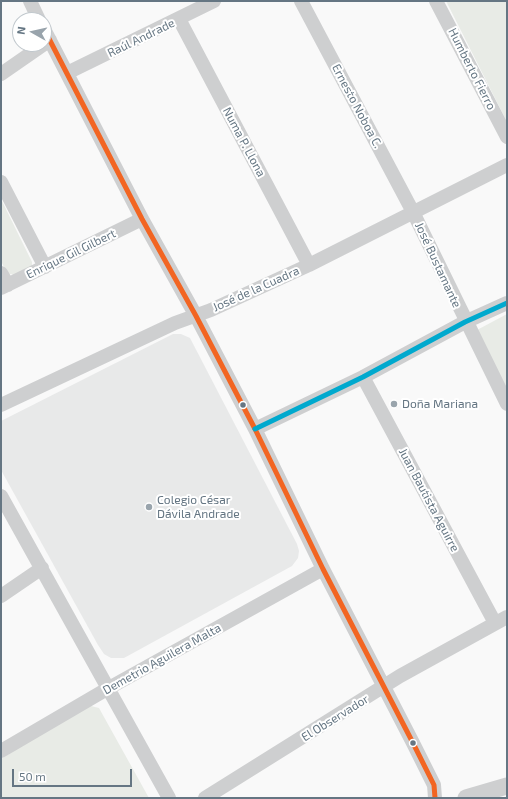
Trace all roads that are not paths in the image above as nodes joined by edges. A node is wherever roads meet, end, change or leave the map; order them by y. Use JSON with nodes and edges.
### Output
{"nodes":[{"id":1,"x":30,"y":1,"type":"edge"},
{"id":2,"x":214,"y":1,"type":"edge"},
{"id":3,"x":301,"y":1,"type":"edge"},
{"id":4,"x":436,"y":1,"type":"edge"},
{"id":5,"x":35,"y":12,"type":"edge"},
{"id":6,"x":179,"y":19,"type":"junction"},
{"id":7,"x":52,"y":44,"type":"edge"},
{"id":8,"x":27,"y":52,"type":"edge"},
{"id":9,"x":67,"y":73,"type":"junction"},
{"id":10,"x":1,"y":74,"type":"edge"},
{"id":11,"x":507,"y":137,"type":"edge"},
{"id":12,"x":507,"y":165,"type":"edge"},
{"id":13,"x":1,"y":182,"type":"edge"},
{"id":14,"x":413,"y":212,"type":"junction"},
{"id":15,"x":142,"y":219,"type":"junction"},
{"id":16,"x":309,"y":265,"type":"junction"},
{"id":17,"x":45,"y":267,"type":"junction"},
{"id":18,"x":3,"y":282,"type":"edge"},
{"id":19,"x":507,"y":303,"type":"edge"},
{"id":20,"x":196,"y":316,"type":"junction"},
{"id":21,"x":466,"y":322,"type":"junction"},
{"id":22,"x":363,"y":377,"type":"junction"},
{"id":23,"x":507,"y":404,"type":"edge"},
{"id":24,"x":1,"y":405,"type":"edge"},
{"id":25,"x":254,"y":430,"type":"junction"},
{"id":26,"x":1,"y":496,"type":"edge"},
{"id":27,"x":42,"y":568,"type":"junction"},
{"id":28,"x":323,"y":569,"type":"junction"},
{"id":29,"x":1,"y":596,"type":"edge"},
{"id":30,"x":501,"y":620,"type":"edge"},
{"id":31,"x":385,"y":687,"type":"junction"},
{"id":32,"x":107,"y":689,"type":"junction"},
{"id":33,"x":1,"y":751,"type":"edge"},
{"id":34,"x":507,"y":786,"type":"edge"},
{"id":35,"x":169,"y":798,"type":"edge"},
{"id":36,"x":205,"y":798,"type":"edge"},
{"id":37,"x":435,"y":798,"type":"edge"},
{"id":38,"x":466,"y":798,"type":"edge"}],
"edges":[{"from":1,"to":5,"type":"street"},
{"from":2,"to":6,"type":"street","name":"Raúl Andrade"},
{"from":3,"to":14,"type":"street","name":"Ernesto Noboa C."},
{"from":4,"to":11,"type":"street","name":"Humberto Fierro"},
{"from":6,"to":9,"type":"street","name":"Raúl Andrade"},
{"from":6,"to":16,"type":"street","name":"Numa P. Llona"},
{"from":7,"to":9,"type":"street"},
{"from":8,"to":10,"type":"street"},
{"from":9,"to":15,"type":"street"},
{"from":12,"to":14,"type":"street","name":"José de la Cuadra"},
{"from":13,"to":17,"type":"street"},
{"from":14,"to":16,"type":"street","name":"José de la Cuadra"},
{"from":14,"to":21,"type":"street","name":"José Bustamante"},
{"from":15,"to":17,"type":"street","name":"Enrique Gil Gilbert"},
{"from":15,"to":20,"type":"street"},
{"from":16,"to":20,"type":"street","name":"José de la Cuadra"},
{"from":17,"to":18,"type":"street","name":"Enrique Gil Gilbert"},
{"from":19,"to":21,"type":"street"},
{"from":20,"to":24,"type":"street","name":"José de la Cuadra"},
{"from":20,"to":25,"type":"street"},
{"from":21,"to":22,"type":"street"},
{"from":21,"to":23,"type":"street","name":"José Bustamante"},
{"from":22,"to":25,"type":"street"},
{"from":22,"to":30,"type":"street","name":"Juan Bautista Aguirre"},
{"from":25,"to":28,"type":"street"},
{"from":26,"to":27,"type":"street"},
{"from":27,"to":29,"type":"street"},
{"from":27,"to":32,"type":"street"},
{"from":28,"to":31,"type":"street"},
{"from":28,"to":32,"type":"street","name":"Demetrio Aguilera Malta"},
{"from":30,"to":31,"type":"street","name":"El Observador"},
{"from":31,"to":36,"type":"street","name":"El Observador"},
{"from":31,"to":37,"type":"street"},
{"from":32,"to":33,"type":"street","name":"Demetrio Aguilera Malta"},
{"from":32,"to":35,"type":"street"},
{"from":34,"to":38,"type":"street"}]}
